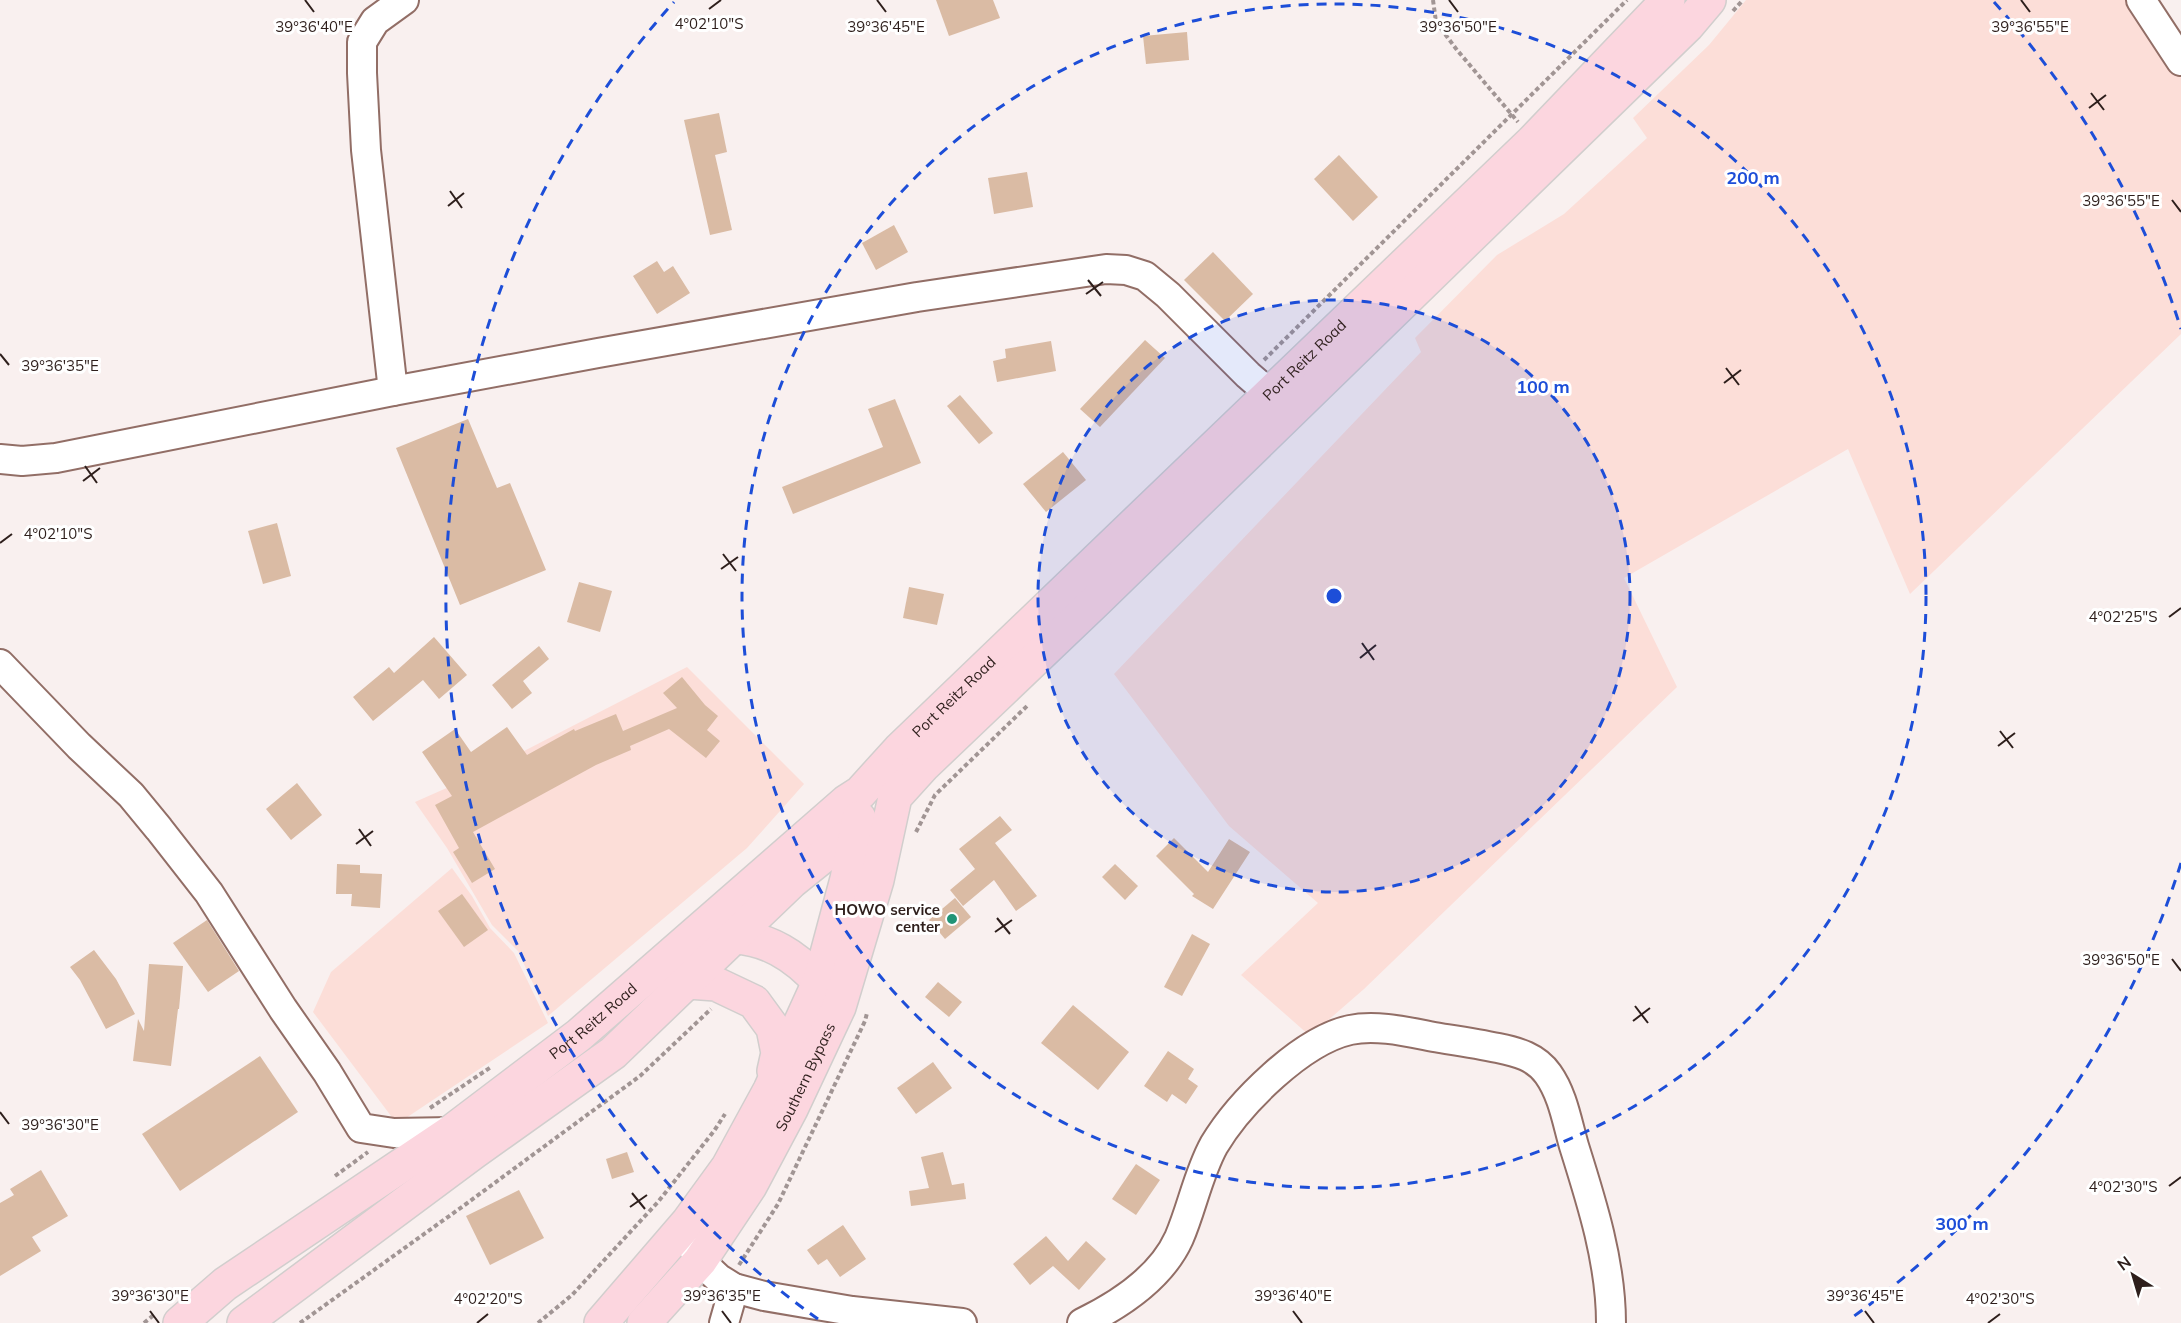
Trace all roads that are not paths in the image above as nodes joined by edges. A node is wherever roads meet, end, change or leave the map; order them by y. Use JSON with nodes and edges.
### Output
{"nodes":[{"id":1,"x":404,"y":0,"type":"edge"},
{"id":2,"x":1668,"y":0,"type":"edge"},
{"id":3,"x":2141,"y":0,"type":"edge"},
{"id":4,"x":1719,"y":9,"type":"edge"},
{"id":5,"x":2181,"y":61,"type":"edge"},
{"id":6,"x":1260,"y":385,"type":"junction"},
{"id":7,"x":393,"y":391,"type":"junction"},
{"id":8,"x":0,"y":459,"type":"edge"},
{"id":9,"x":0,"y":664,"type":"edge"},
{"id":10,"x":860,"y":793,"type":"junction"},
{"id":11,"x":895,"y":798,"type":"junction"},
{"id":12,"x":858,"y":828,"type":"junction"},
{"id":13,"x":735,"y":937,"type":"junction"},
{"id":14,"x":820,"y":980,"type":"junction"},
{"id":15,"x":687,"y":982,"type":"junction"},
{"id":16,"x":853,"y":1008,"type":"junction"},
{"id":17,"x":770,"y":1090,"type":"junction"},
{"id":18,"x":451,"y":1132,"type":"junction"},
{"id":19,"x":688,"y":1222,"type":"junction"},
{"id":20,"x":700,"y":1261,"type":"junction"},
{"id":21,"x":730,"y":1286,"type":"junction"},
{"id":22,"x":171,"y":1316,"type":"edge"},
{"id":23,"x":843,"y":1316,"type":"edge"},
{"id":24,"x":244,"y":1323,"type":"edge"},
{"id":25,"x":601,"y":1323,"type":"edge"},
{"id":26,"x":644,"y":1323,"type":"edge"},
{"id":27,"x":724,"y":1323,"type":"edge"},
{"id":28,"x":962,"y":1323,"type":"edge"},
{"id":29,"x":1082,"y":1323,"type":"edge"},
{"id":30,"x":1611,"y":1323,"type":"edge"}],
"edges":[{"from":1,"to":7,"type":"street"},
{"from":2,"to":6,"type":"main road","name":"Port Reitz Road"},
{"from":3,"to":5,"type":"street"},
{"from":4,"to":11,"type":"main road"},
{"from":6,"to":7,"type":"street"},
{"from":6,"to":10,"type":"main road","name":"Port Reitz Road"},
{"from":7,"to":8,"type":"street"},
{"from":9,"to":18,"type":"street"},
{"from":10,"to":12,"type":"main road","name":"Southern Bypass"},
{"from":10,"to":18,"type":"main road","name":"Port Reitz Road"},
{"from":11,"to":12,"type":"street"},
{"from":11,"to":16,"type":"main road","name":"Southern Bypass"},
{"from":12,"to":13,"type":"main road"},
{"from":12,"to":14,"type":"main road","name":"Southern Bypass"},
{"from":13,"to":14,"type":"main road"},
{"from":13,"to":15,"type":"main road"},
{"from":14,"to":16,"type":"main road"},
{"from":14,"to":17,"type":"main road","name":"Southern Bypass"},
{"from":15,"to":17,"type":"main road"},
{"from":15,"to":24,"type":"main road"},
{"from":16,"to":20,"type":"main road","name":"Southern Bypass"},
{"from":17,"to":19,"type":"main road","name":"Southern Bypass"},
{"from":18,"to":22,"type":"main road","name":"Port Reitz Road"},
{"from":19,"to":20,"type":"street"},
{"from":19,"to":25,"type":"main road","name":"Southern Bypass"},
{"from":20,"to":21,"type":"street"},
{"from":20,"to":26,"type":"main road","name":"Southern Bypass"},
{"from":21,"to":23,"type":"street"},
{"from":21,"to":27,"type":"street"},
{"from":23,"to":28,"type":"street"},
{"from":29,"to":30,"type":"street"}]}
